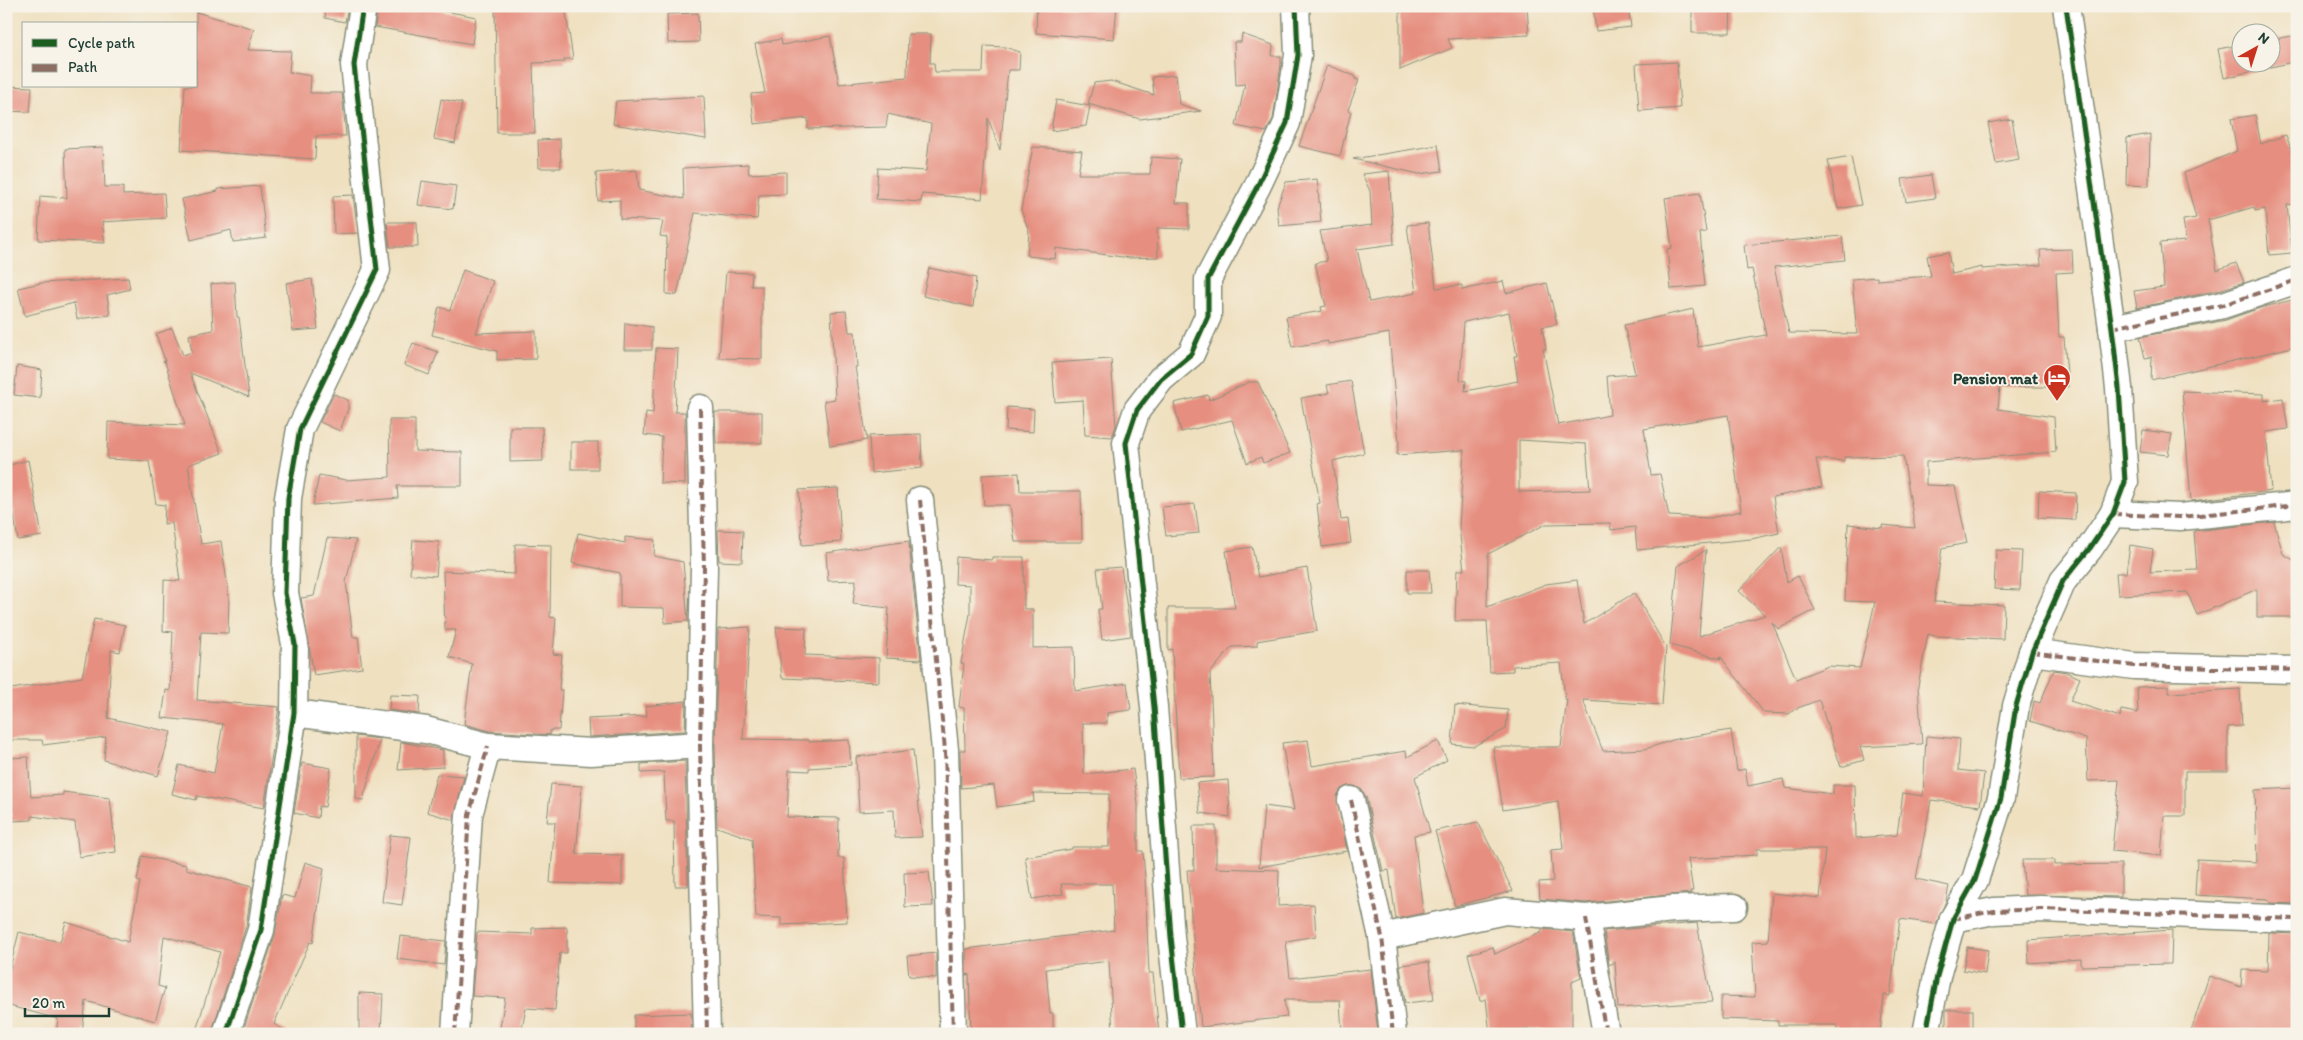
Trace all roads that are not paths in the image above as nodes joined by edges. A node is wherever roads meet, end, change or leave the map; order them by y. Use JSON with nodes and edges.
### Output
{"nodes":[{"id":1,"x":363,"y":6,"type":"edge"},
{"id":2,"x":1296,"y":6,"type":"edge"},
{"id":3,"x":2066,"y":6,"type":"edge"},
{"id":4,"x":2297,"y":280,"type":"edge"},
{"id":5,"x":2112,"y":328,"type":"junction"},
{"id":6,"x":700,"y":408,"type":"dead end"},
{"id":7,"x":920,"y":500,"type":"dead end"},
{"id":8,"x":2297,"y":505,"type":"edge"},
{"id":9,"x":2113,"y":514,"type":"junction"},
{"id":10,"x":2032,"y":652,"type":"junction"},
{"id":11,"x":2297,"y":670,"type":"edge"},
{"id":12,"x":294,"y":713,"type":"junction"},
{"id":13,"x":700,"y":745,"type":"junction"},
{"id":14,"x":488,"y":746,"type":"junction"},
{"id":15,"x":1351,"y":800,"type":"dead end"},
{"id":16,"x":1734,"y":907,"type":"dead end"},
{"id":17,"x":1586,"y":918,"type":"junction"},
{"id":18,"x":1953,"y":919,"type":"junction"},
{"id":19,"x":2297,"y":919,"type":"edge"},
{"id":20,"x":1382,"y":937,"type":"junction"},
{"id":21,"x":226,"y":1034,"type":"edge"},
{"id":22,"x":455,"y":1034,"type":"edge"},
{"id":23,"x":707,"y":1034,"type":"edge"},
{"id":24,"x":953,"y":1034,"type":"edge"},
{"id":25,"x":1182,"y":1034,"type":"edge"},
{"id":26,"x":1394,"y":1034,"type":"edge"},
{"id":27,"x":1606,"y":1034,"type":"edge"},
{"id":28,"x":1926,"y":1034,"type":"edge"}],
"edges":[{"from":1,"to":12,"type":"street"},
{"from":2,"to":25,"type":"street"},
{"from":3,"to":5,"type":"street"},
{"from":4,"to":5,"type":"street"},
{"from":5,"to":9,"type":"street"},
{"from":6,"to":13,"type":"street"},
{"from":7,"to":24,"type":"street"},
{"from":8,"to":9,"type":"street"},
{"from":9,"to":10,"type":"street"},
{"from":10,"to":11,"type":"street"},
{"from":10,"to":18,"type":"street"},
{"from":12,"to":14,"type":"street"},
{"from":12,"to":21,"type":"street"},
{"from":13,"to":14,"type":"street"},
{"from":13,"to":23,"type":"street"},
{"from":14,"to":22,"type":"street"},
{"from":15,"to":20,"type":"street"},
{"from":16,"to":17,"type":"street"},
{"from":17,"to":20,"type":"street"},
{"from":17,"to":27,"type":"street"},
{"from":18,"to":19,"type":"street"},
{"from":18,"to":28,"type":"street"},
{"from":20,"to":26,"type":"street"}]}
